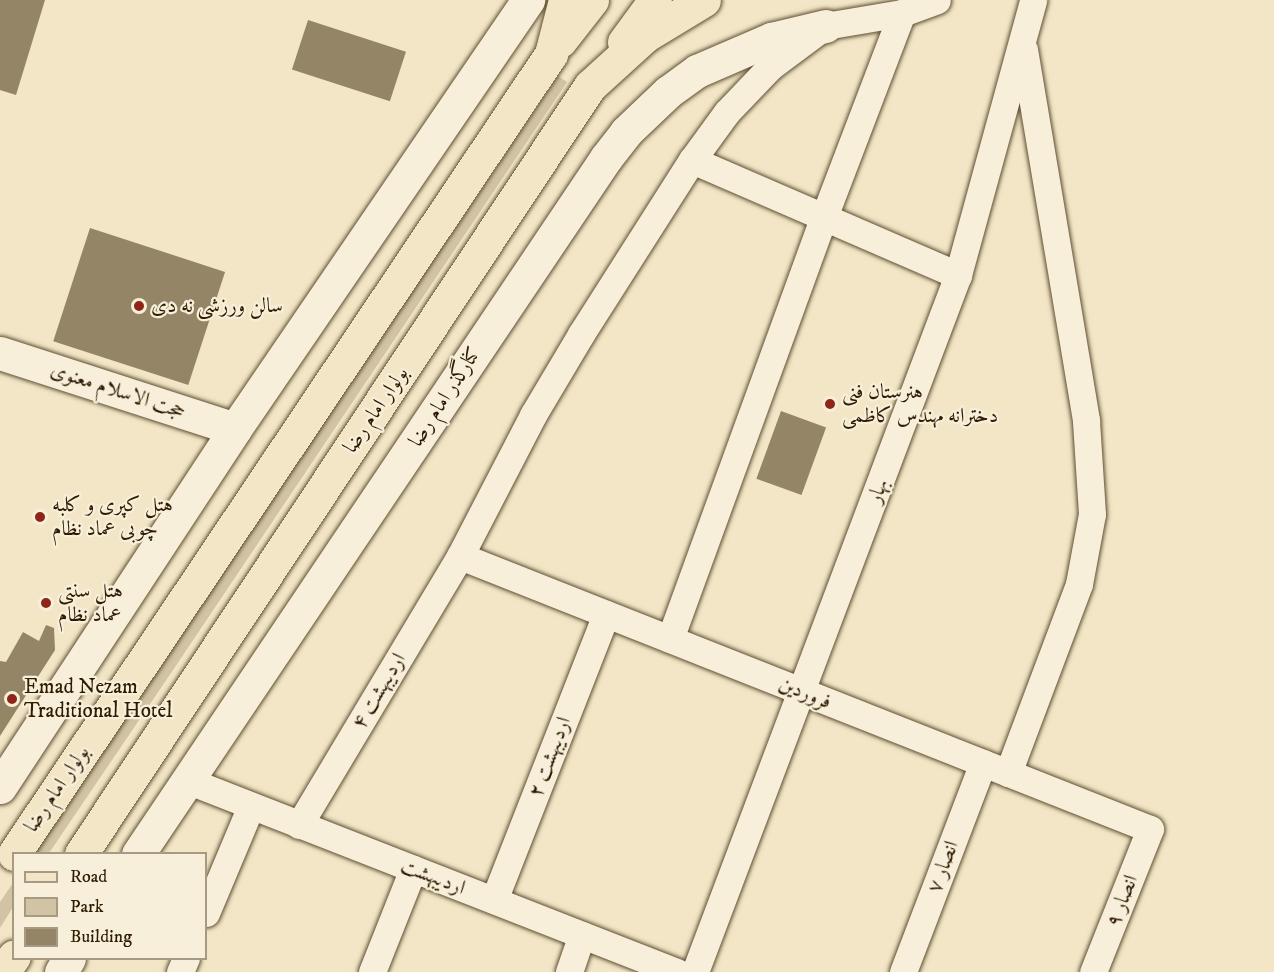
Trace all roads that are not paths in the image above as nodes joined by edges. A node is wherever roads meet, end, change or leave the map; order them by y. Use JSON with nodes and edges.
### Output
{"nodes":[{"id":1,"x":528,"y":0,"type":"edge"},
{"id":2,"x":565,"y":0,"type":"edge"},
{"id":3,"x":592,"y":0,"type":"edge"},
{"id":4,"x":655,"y":0,"type":"edge"},
{"id":5,"x":704,"y":0,"type":"edge"},
{"id":6,"x":937,"y":0,"type":"edge"},
{"id":7,"x":1033,"y":0,"type":"edge"},
{"id":8,"x":902,"y":13,"type":"junction"},
{"id":9,"x":825,"y":26,"type":"junction"},
{"id":10,"x":1023,"y":42,"type":"junction"},
{"id":11,"x":550,"y":54,"type":"junction"},
{"id":12,"x":590,"y":86,"type":"junction"},
{"id":13,"x":692,"y":160,"type":"junction"},
{"id":14,"x":824,"y":217,"type":"junction"},
{"id":15,"x":958,"y":275,"type":"junction"},
{"id":16,"x":0,"y":353,"type":"edge"},
{"id":17,"x":235,"y":429,"type":"junction"},
{"id":18,"x":460,"y":556,"type":"junction"},
{"id":19,"x":606,"y":614,"type":"junction"},
{"id":20,"x":670,"y":639,"type":"junction"},
{"id":21,"x":802,"y":692,"type":"junction"},
{"id":22,"x":995,"y":768,"type":"junction"},
{"id":23,"x":189,"y":781,"type":"junction"},
{"id":24,"x":0,"y":787,"type":"edge"},
{"id":25,"x":251,"y":806,"type":"junction"},
{"id":26,"x":299,"y":825,"type":"junction"},
{"id":27,"x":1150,"y":829,"type":"joint"},
{"id":28,"x":15,"y":852,"type":"edge"},
{"id":29,"x":82,"y":852,"type":"edge"},
{"id":30,"x":139,"y":852,"type":"edge"},
{"id":31,"x":12,"y":857,"type":"edge"},
{"id":32,"x":412,"y":869,"type":"junction"},
{"id":33,"x":0,"y":874,"type":"edge"},
{"id":34,"x":494,"y":900,"type":"junction"},
{"id":35,"x":207,"y":911,"type":"edge"},
{"id":36,"x":582,"y":935,"type":"junction"},
{"id":37,"x":372,"y":972,"type":"edge"},
{"id":38,"x":568,"y":972,"type":"edge"},
{"id":39,"x":677,"y":972,"type":"edge"},
{"id":40,"x":695,"y":972,"type":"edge"},
{"id":41,"x":903,"y":972,"type":"edge"},
{"id":42,"x":1093,"y":972,"type":"edge"}],
"edges":[{"from":1,"to":17,"type":"street"},
{"from":2,"to":11,"type":"main road","name":"بولوار امام رضا"},
{"from":3,"to":11,"type":"main road"},
{"from":4,"to":12,"type":"main road"},
{"from":5,"to":12,"type":"main road","name":"بولوار امام رضا"},
{"from":6,"to":8,"type":"street"},
{"from":7,"to":10,"type":"street","name":"بهار"},
{"from":8,"to":9,"type":"street"},
{"from":8,"to":14,"type":"street"},
{"from":9,"to":13,"type":"street","name":"اردیبهشت ۴"},
{"from":9,"to":23,"type":"street","name":"کنارگذر امام رضا"},
{"from":10,"to":15,"type":"street","name":"بهار"},
{"from":10,"to":22,"type":"street","name":"انصار ۷"},
{"from":11,"to":28,"type":"main road","name":"بولوار امام رضا"},
{"from":12,"to":29,"type":"main road","name":"بولوار امام رضا"},
{"from":13,"to":14,"type":"street"},
{"from":13,"to":18,"type":"street","name":"اردیبهشت ۴"},
{"from":14,"to":15,"type":"street"},
{"from":14,"to":20,"type":"street"},
{"from":15,"to":21,"type":"street","name":"بهار"},
{"from":16,"to":17,"type":"street","name":"حجت الاسلام معنوی"},
{"from":17,"to":24,"type":"street"},
{"from":18,"to":19,"type":"street","name":"فروردین"},
{"from":18,"to":26,"type":"street","name":"اردیبهشت ۴"},
{"from":19,"to":20,"type":"street","name":"فروردین"},
{"from":19,"to":34,"type":"street","name":"اردیبهشت ۲"},
{"from":20,"to":21,"type":"street","name":"فروردین"},
{"from":21,"to":22,"type":"street","name":"فروردین"},
{"from":21,"to":40,"type":"street","name":"بهار"},
{"from":22,"to":27,"type":"street","name":"فروردین"},
{"from":22,"to":41,"type":"street","name":"انصار ۷"},
{"from":23,"to":25,"type":"street","name":"اردیبهشت"},
{"from":23,"to":30,"type":"street","name":"کنارگذر امام رضا"},
{"from":25,"to":26,"type":"street","name":"اردیبهشت"},
{"from":25,"to":35,"type":"street"},
{"from":26,"to":32,"type":"street","name":"اردیبهشت"},
{"from":27,"to":42,"type":"street","name":"انصار ۹"},
{"from":31,"to":33,"type":"main road","name":"بولوار امام رضا"},
{"from":32,"to":34,"type":"street","name":"اردیبهشت"},
{"from":32,"to":37,"type":"street"},
{"from":34,"to":36,"type":"street","name":"اردیبهشت"},
{"from":36,"to":38,"type":"street"},
{"from":36,"to":39,"type":"street","name":"اردیبهشت"}]}
